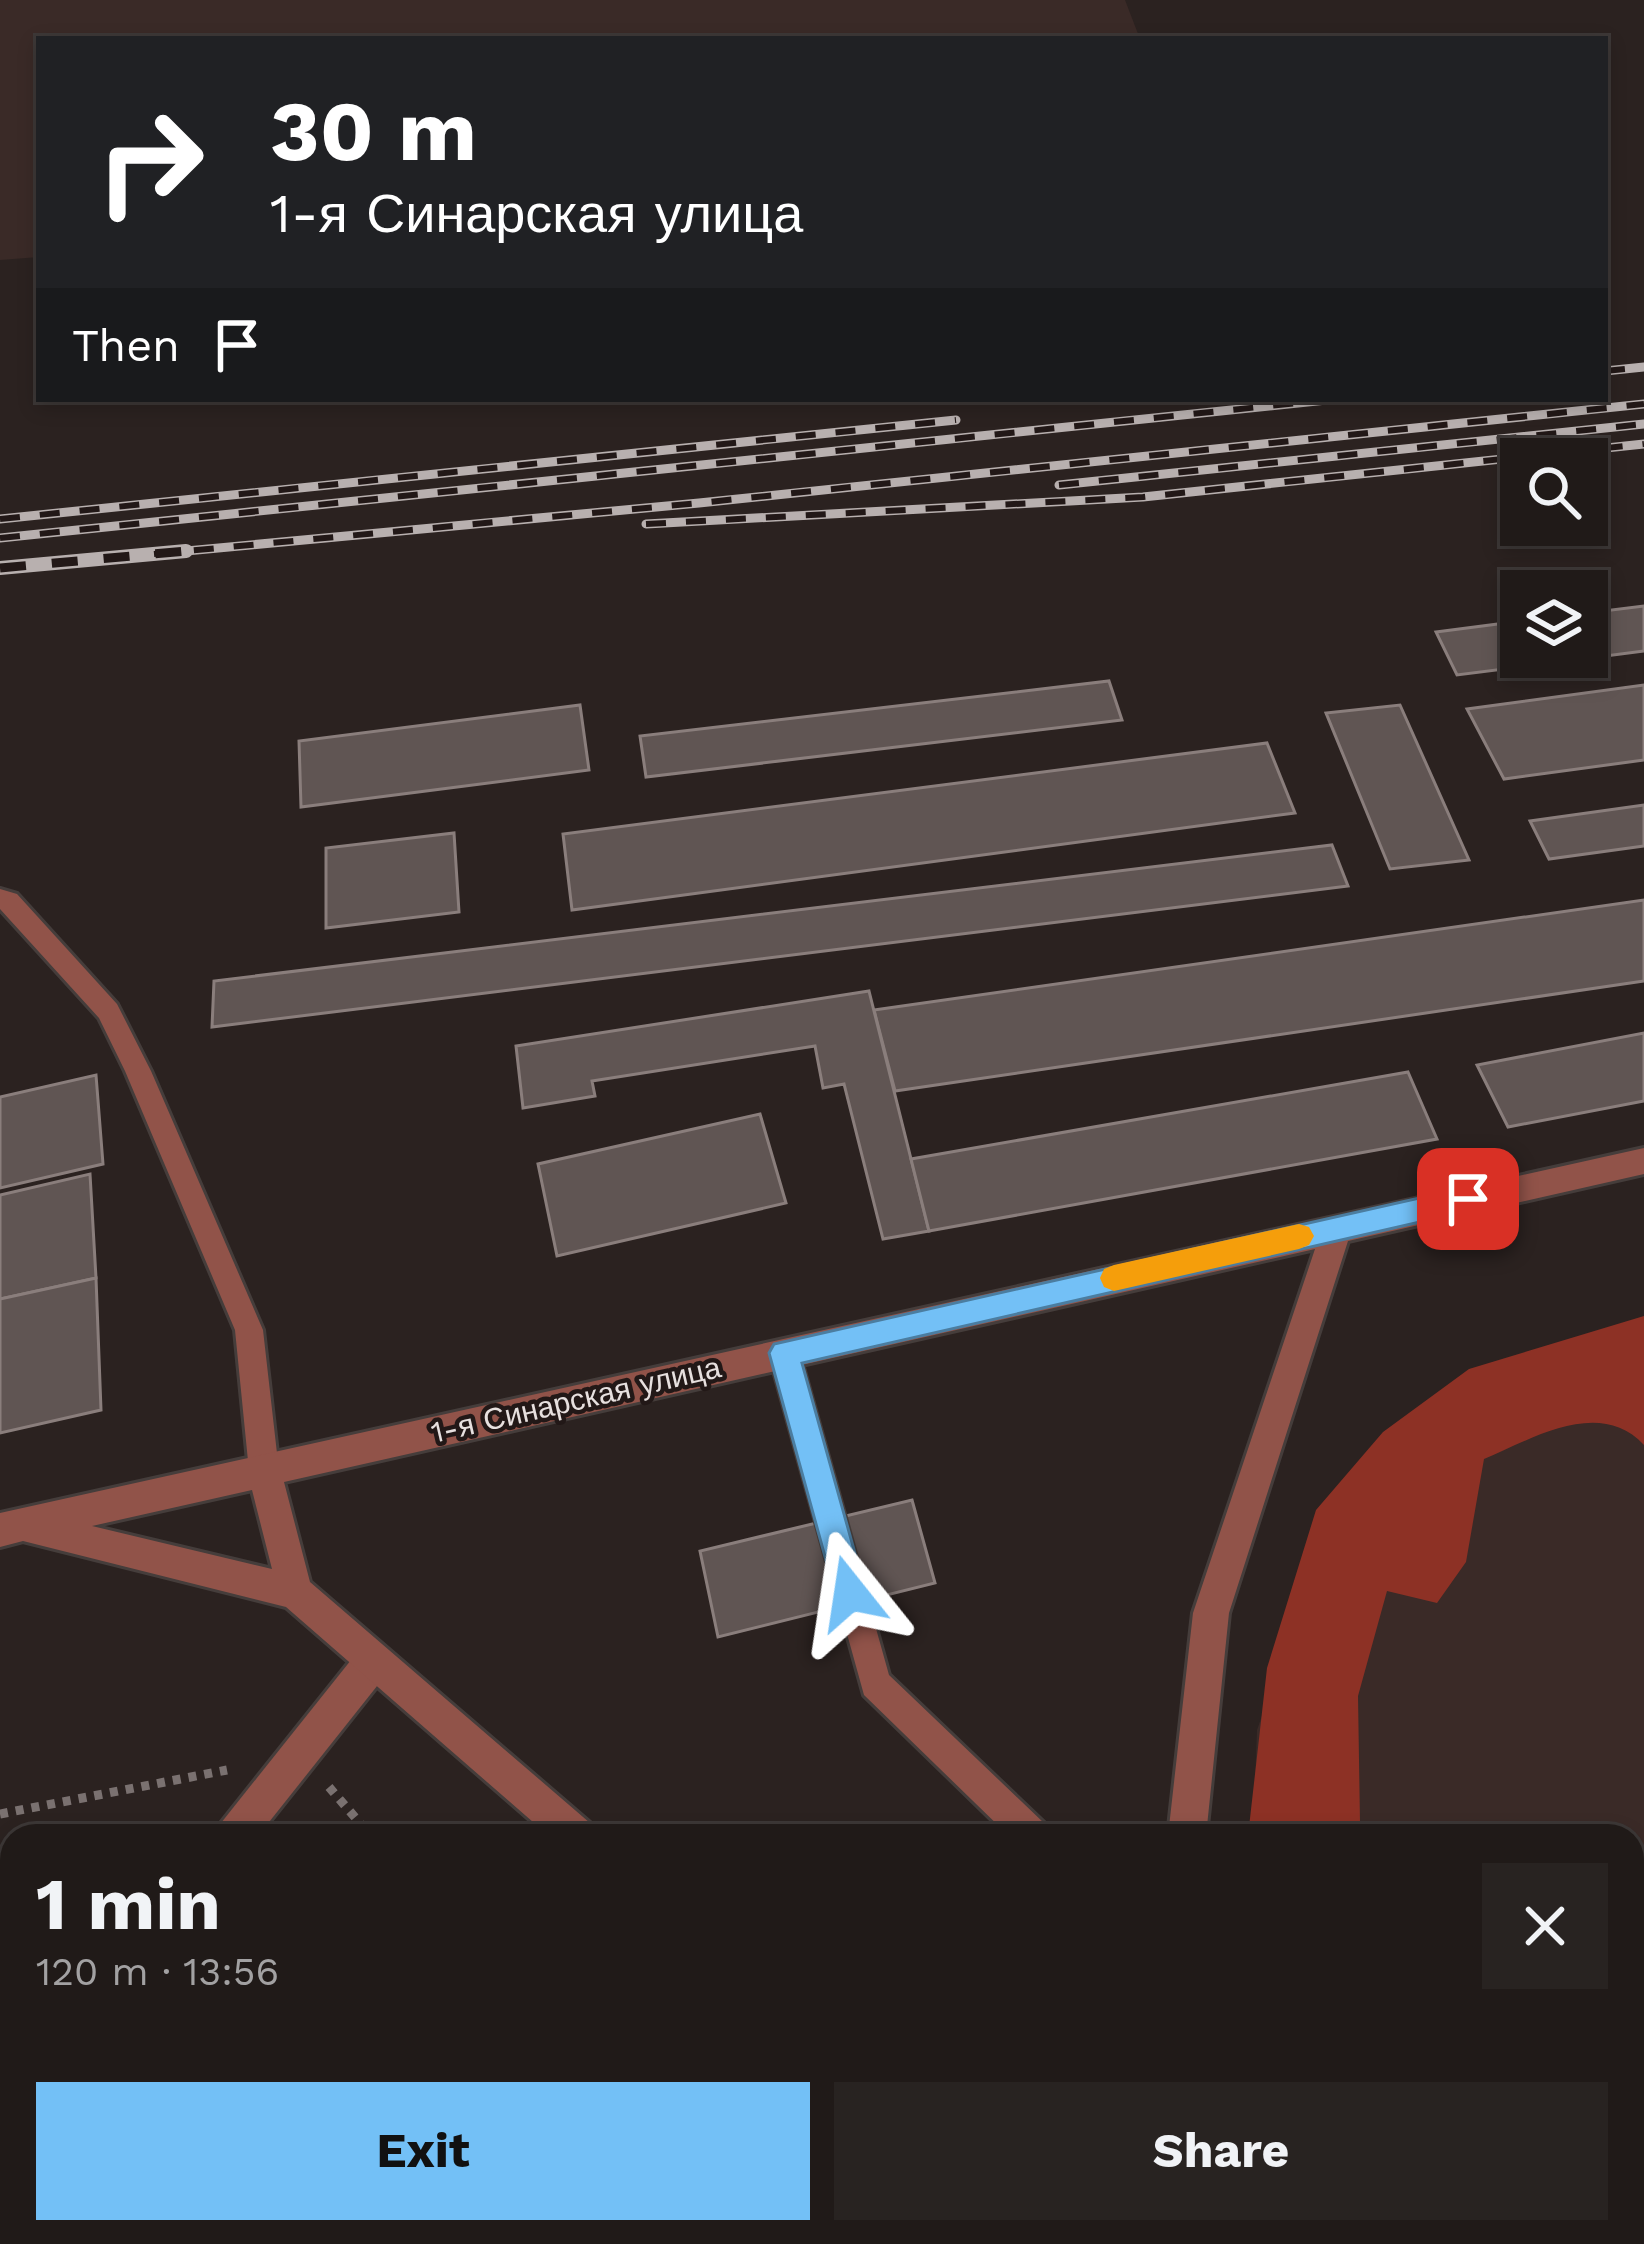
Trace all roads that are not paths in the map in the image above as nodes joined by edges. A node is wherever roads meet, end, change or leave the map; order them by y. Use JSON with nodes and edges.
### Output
{"nodes":[{"id":1,"x":0,"y":899,"type":"edge"},
{"id":2,"x":1644,"y":1161,"type":"edge"},
{"id":3,"x":1336,"y":1228,"type":"junction"},
{"id":4,"x":784,"y":1353,"type":"junction"},
{"id":5,"x":265,"y":1471,"type":"junction"},
{"id":6,"x":11,"y":1528,"type":"edge"},
{"id":7,"x":295,"y":1592,"type":"junction"},
{"id":8,"x":372,"y":1663,"type":"junction"},
{"id":9,"x":244,"y":1824,"type":"edge"},
{"id":10,"x":563,"y":1824,"type":"edge"},
{"id":11,"x":1021,"y":1824,"type":"edge"},
{"id":12,"x":1188,"y":1824,"type":"edge"}],
"edges":[{"from":1,"to":5,"type":"lane"},
{"from":2,"to":3,"type":"street","name":"1-я Синарская улица"},
{"from":3,"to":4,"type":"street","name":"1-я Синарская улица"},
{"from":3,"to":12,"type":"street"},
{"from":4,"to":5,"type":"street","name":"1-я Синарская улица"},
{"from":4,"to":11,"type":"lane"},
{"from":5,"to":6,"type":"street","name":"1-я Синарская улица"},
{"from":5,"to":7,"type":"street"},
{"from":6,"to":7,"type":"street"},
{"from":7,"to":8,"type":"street"},
{"from":8,"to":9,"type":"street"},
{"from":8,"to":10,"type":"street"}]}
